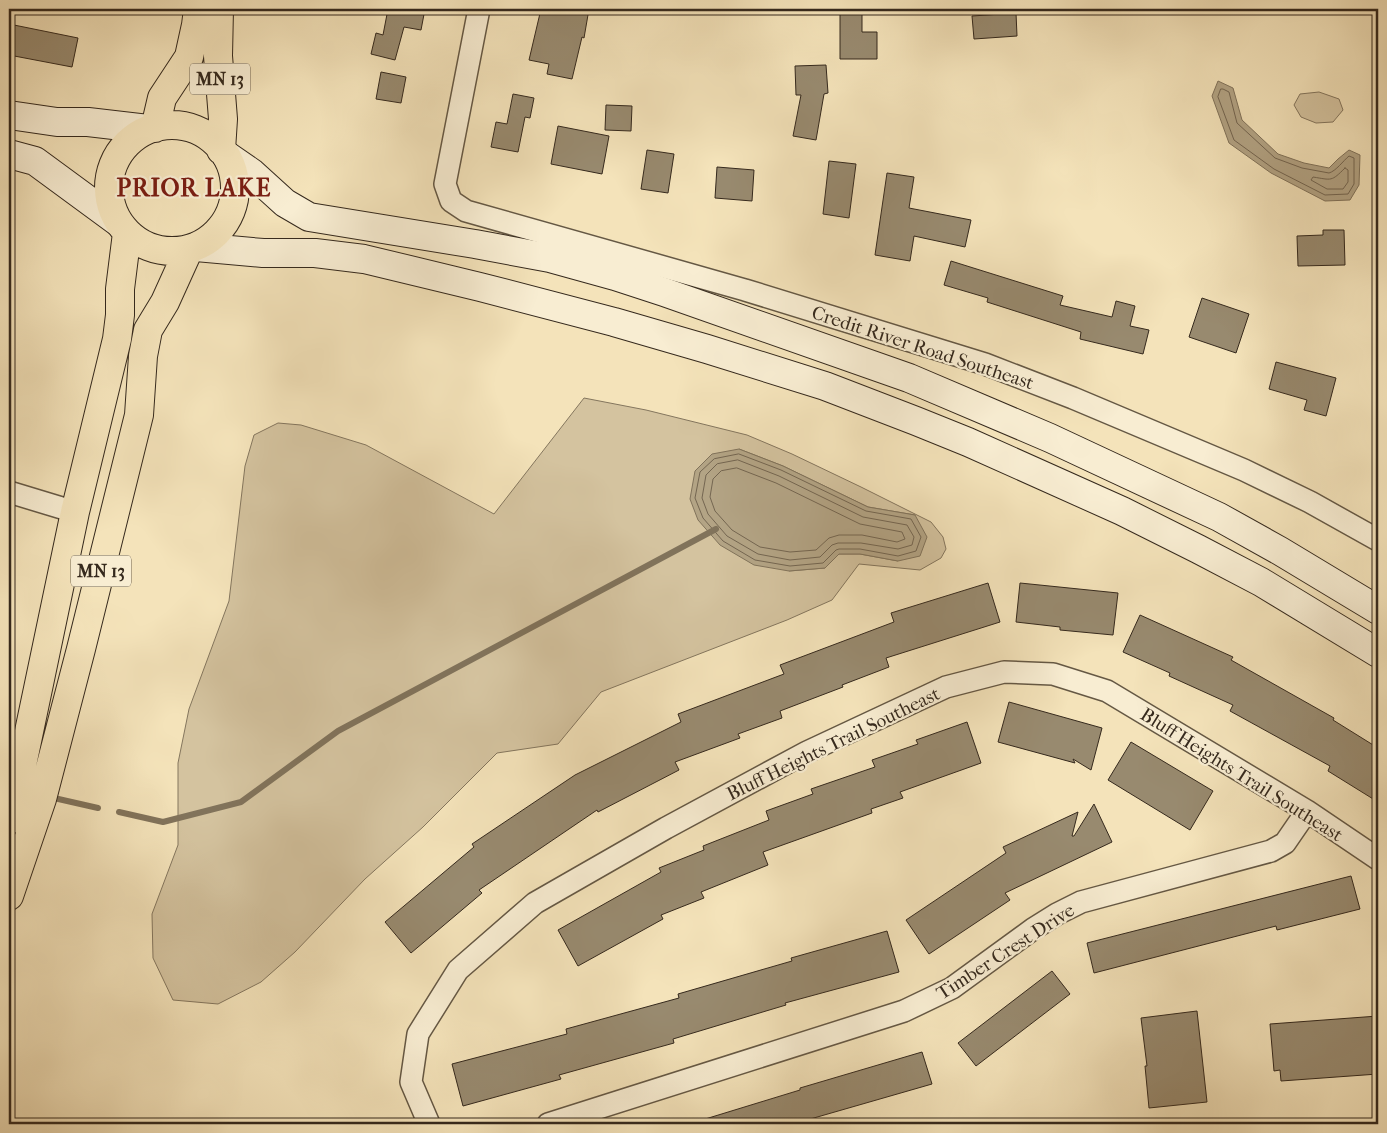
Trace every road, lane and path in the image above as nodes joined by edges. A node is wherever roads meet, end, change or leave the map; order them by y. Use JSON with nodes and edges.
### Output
{"nodes":[{"id":1,"x":198,"y":9,"type":"edge"},
{"id":2,"x":219,"y":9,"type":"edge"},
{"id":3,"x":479,"y":9,"type":"edge"},
{"id":4,"x":9,"y":115,"type":"edge"},
{"id":5,"x":152,"y":129,"type":"junction"},
{"id":6,"x":224,"y":152,"type":"junction"},
{"id":7,"x":9,"y":154,"type":"edge"},
{"id":8,"x":123,"y":227,"type":"junction"},
{"id":9,"x":192,"y":248,"type":"junction"},
{"id":10,"x":9,"y":492,"type":"edge"},
{"id":11,"x":75,"y":512,"type":"junction"},
{"id":12,"x":1378,"y":540,"type":"edge"},
{"id":13,"x":1378,"y":610,"type":"edge"},
{"id":14,"x":1378,"y":653,"type":"edge"},
{"id":15,"x":1307,"y":812,"type":"junction"},
{"id":16,"x":9,"y":820,"type":"edge"},
{"id":17,"x":1378,"y":860,"type":"edge"},
{"id":18,"x":9,"y":896,"type":"edge"},
{"id":19,"x":430,"y":1124,"type":"edge"},
{"id":20,"x":548,"y":1124,"type":"edge"}],
"edges":[{"from":1,"to":5,"type":"main road","number":"MN 13"},
{"from":2,"to":6,"type":"main road","number":"MN 13"},
{"from":3,"to":12,"type":"street","name":"Credit River Road Southeast"},
{"from":4,"to":5,"type":"main road"},
{"from":5,"to":6,"type":"main road"},
{"from":5,"to":8,"type":"main road"},
{"from":6,"to":9,"type":"main road"},
{"from":6,"to":13,"type":"main road"},
{"from":7,"to":8,"type":"main road"},
{"from":8,"to":9,"type":"main road"},
{"from":8,"to":11,"type":"main road","number":"MN 13"},
{"from":9,"to":14,"type":"main road"},
{"from":9,"to":18,"type":"main road","number":"MN 13"},
{"from":10,"to":11,"type":"street"},
{"from":11,"to":16,"type":"main road","number":"MN 13"},
{"from":15,"to":17,"type":"street","name":"Bluff Heights Trail Southeast"},
{"from":15,"to":19,"type":"street","name":"Bluff Heights Trail Southeast"},
{"from":15,"to":20,"type":"street","name":"Timber Crest Drive"}]}
